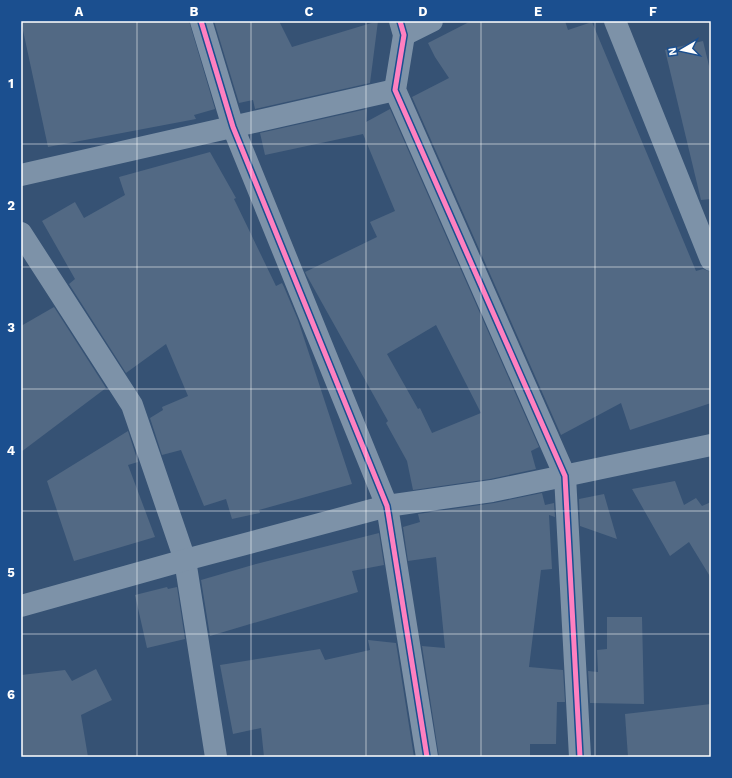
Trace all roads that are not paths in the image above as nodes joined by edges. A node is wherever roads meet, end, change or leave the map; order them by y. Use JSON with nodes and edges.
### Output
{"nodes":[{"id":1,"x":201,"y":21,"type":"edge"},
{"id":2,"x":432,"y":21,"type":"edge"},
{"id":3,"x":615,"y":21,"type":"edge"},
{"id":4,"x":402,"y":28,"type":"edge"},
{"id":5,"x":395,"y":90,"type":"junction"},
{"id":6,"x":233,"y":127,"type":"junction"},
{"id":7,"x":21,"y":175,"type":"edge"},
{"id":8,"x":21,"y":233,"type":"edge"},
{"id":9,"x":711,"y":260,"type":"edge"},
{"id":10,"x":711,"y":445,"type":"edge"},
{"id":11,"x":565,"y":476,"type":"junction"},
{"id":12,"x":387,"y":506,"type":"junction"},
{"id":13,"x":185,"y":560,"type":"junction"},
{"id":14,"x":21,"y":606,"type":"edge"},
{"id":15,"x":216,"y":757,"type":"edge"},
{"id":16,"x":427,"y":757,"type":"edge"},
{"id":17,"x":580,"y":757,"type":"edge"}],
"edges":[{"from":1,"to":6,"type":"street"},
{"from":2,"to":4,"type":"street"},
{"from":3,"to":9,"type":"street"},
{"from":4,"to":5,"type":"street"},
{"from":5,"to":6,"type":"street"},
{"from":5,"to":11,"type":"street"},
{"from":6,"to":7,"type":"street"},
{"from":6,"to":12,"type":"street"},
{"from":8,"to":13,"type":"street"},
{"from":10,"to":11,"type":"street"},
{"from":11,"to":12,"type":"street"},
{"from":11,"to":17,"type":"street"},
{"from":12,"to":13,"type":"street"},
{"from":12,"to":16,"type":"street"},
{"from":13,"to":14,"type":"street"},
{"from":13,"to":15,"type":"street"}]}
